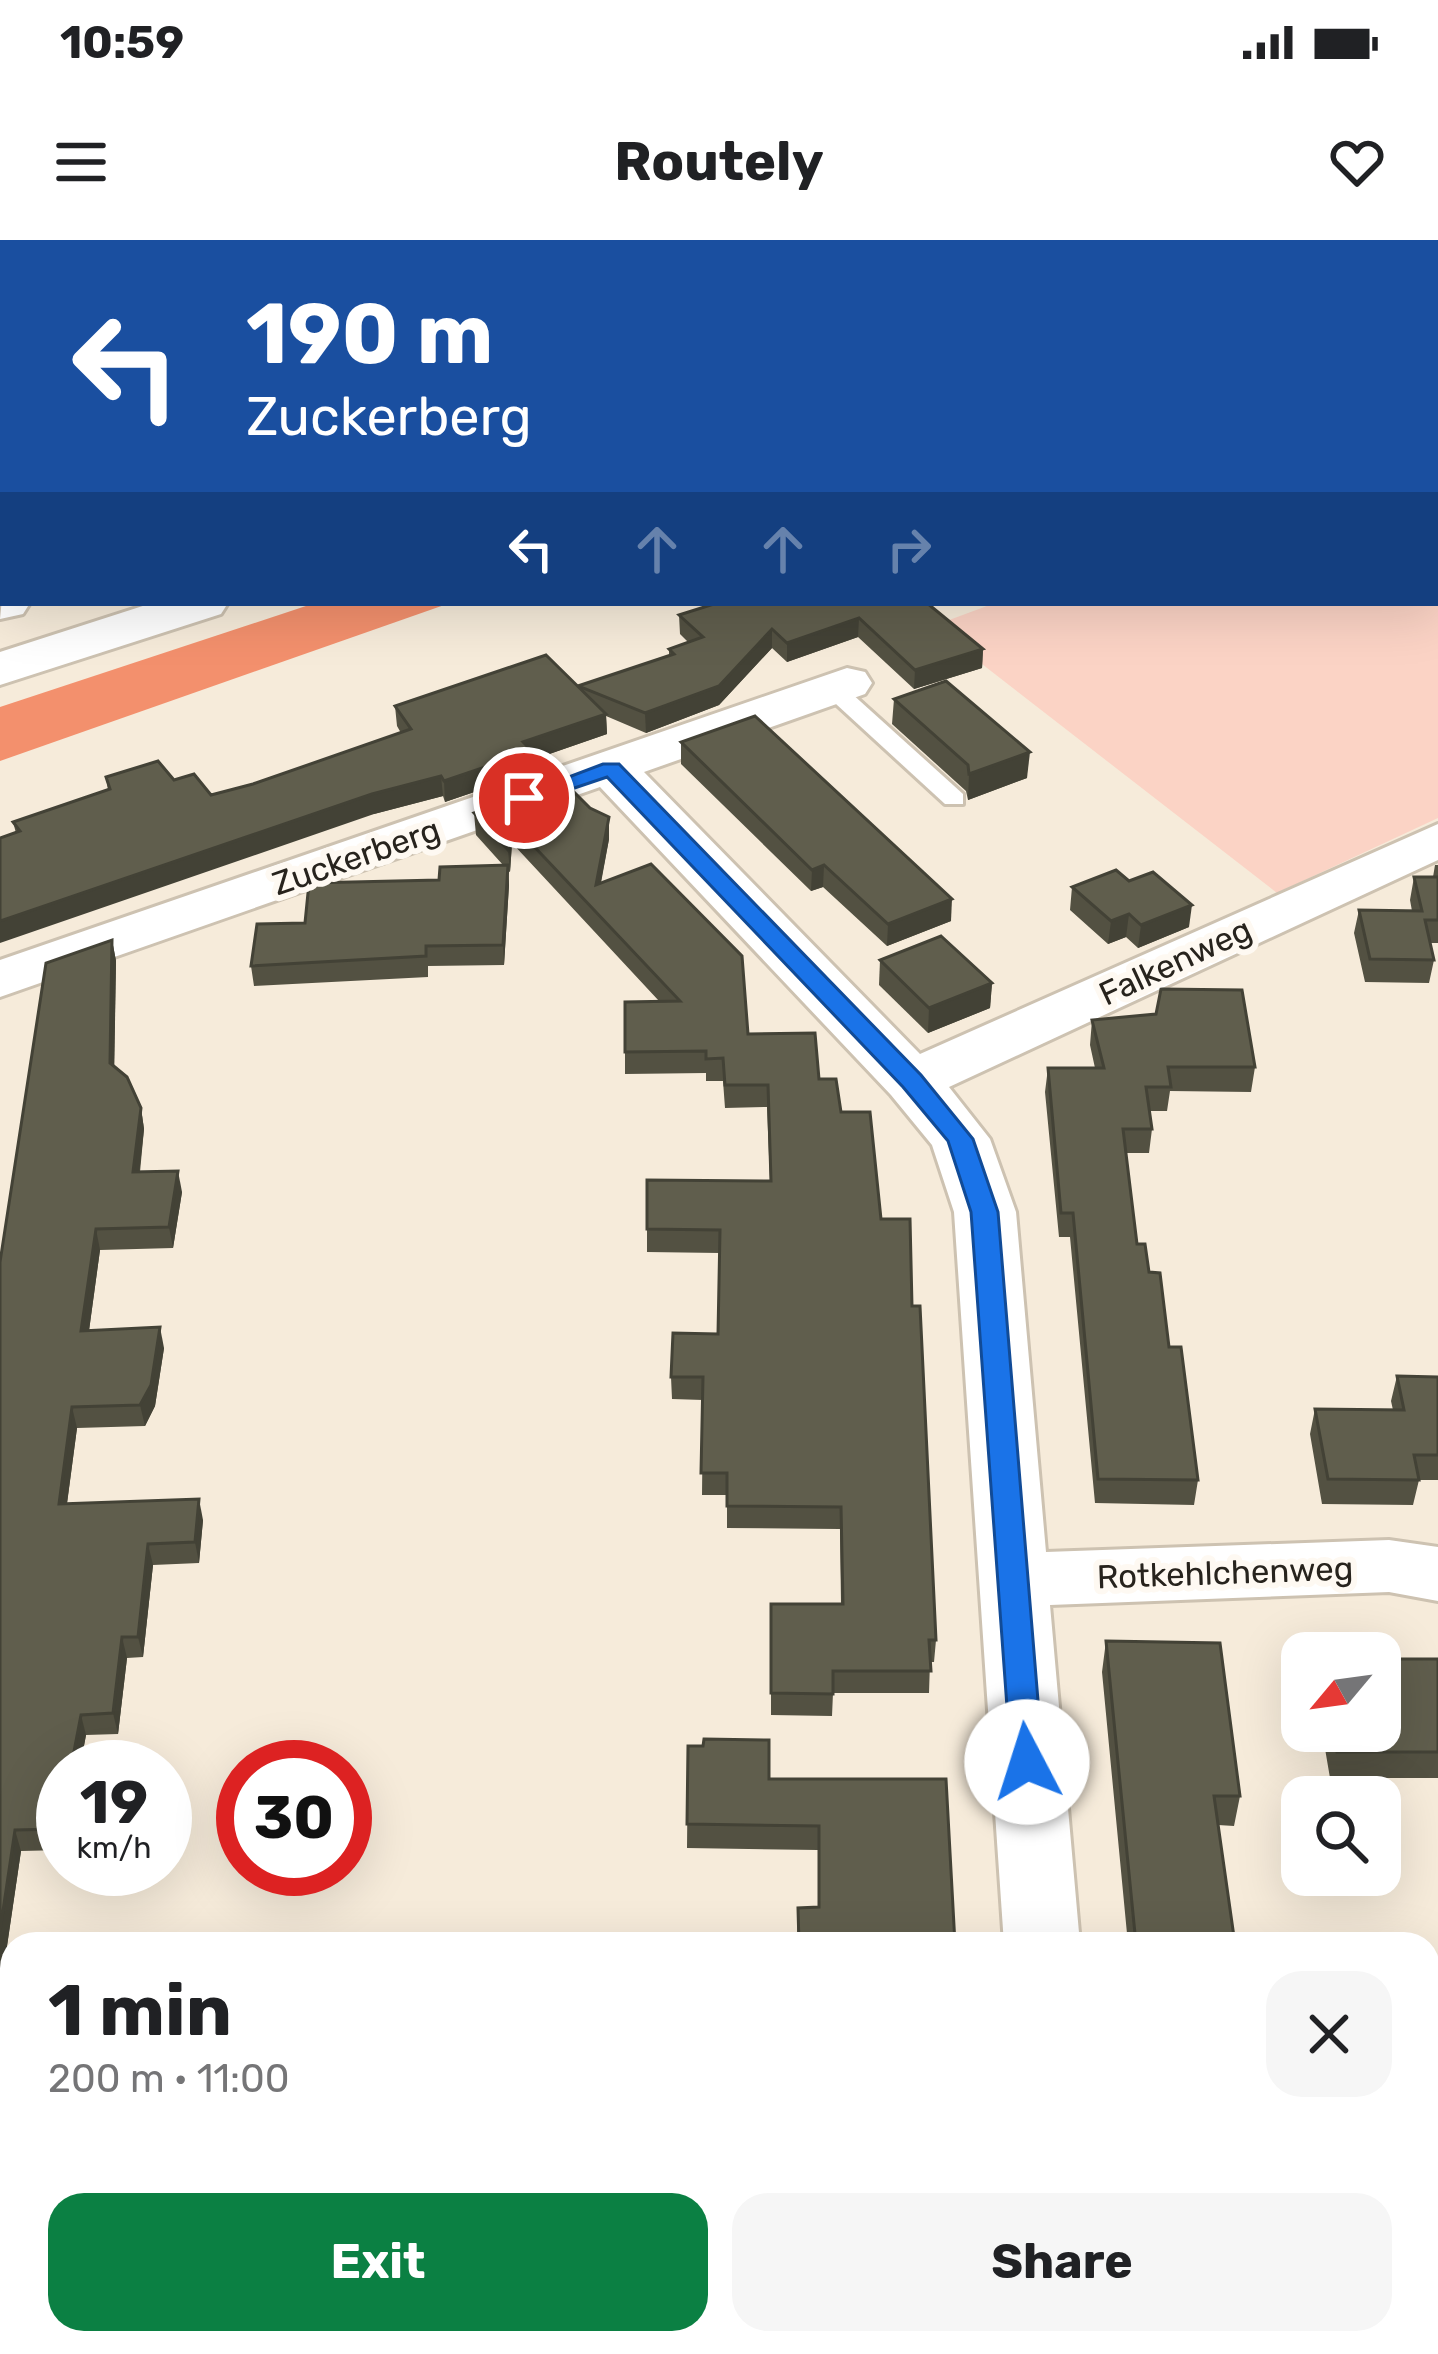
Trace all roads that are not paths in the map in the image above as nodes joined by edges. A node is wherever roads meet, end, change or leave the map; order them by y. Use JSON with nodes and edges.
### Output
{"nodes":[{"id":1,"x":193,"y":606,"type":"edge"},
{"id":2,"x":0,"y":669,"type":"edge"},
{"id":3,"x":840,"y":686,"type":"joint"},
{"id":4,"x":611,"y":768,"type":"junction"},
{"id":5,"x":954,"y":799,"type":"dead end"},
{"id":6,"x":1438,"y":840,"type":"edge"},
{"id":7,"x":0,"y":979,"type":"edge"},
{"id":8,"x":912,"y":1081,"type":"junction"},
{"id":9,"x":1438,"y":1574,"type":"edge"},
{"id":10,"x":1012,"y":1580,"type":"junction"},
{"id":11,"x":1041,"y":1932,"type":"edge"}],
"edges":[{"from":1,"to":2,"type":"highway"},
{"from":3,"to":4,"type":"street","name":"Zuckerberg"},
{"from":3,"to":5,"type":"lane"},
{"from":4,"to":7,"type":"street","name":"Zuckerberg"},
{"from":4,"to":8,"type":"street"},
{"from":6,"to":8,"type":"street","name":"Falkenweg"},
{"from":8,"to":10,"type":"street"},
{"from":9,"to":10,"type":"street","name":"Rotkehlchenweg"},
{"from":10,"to":11,"type":"street"}]}
